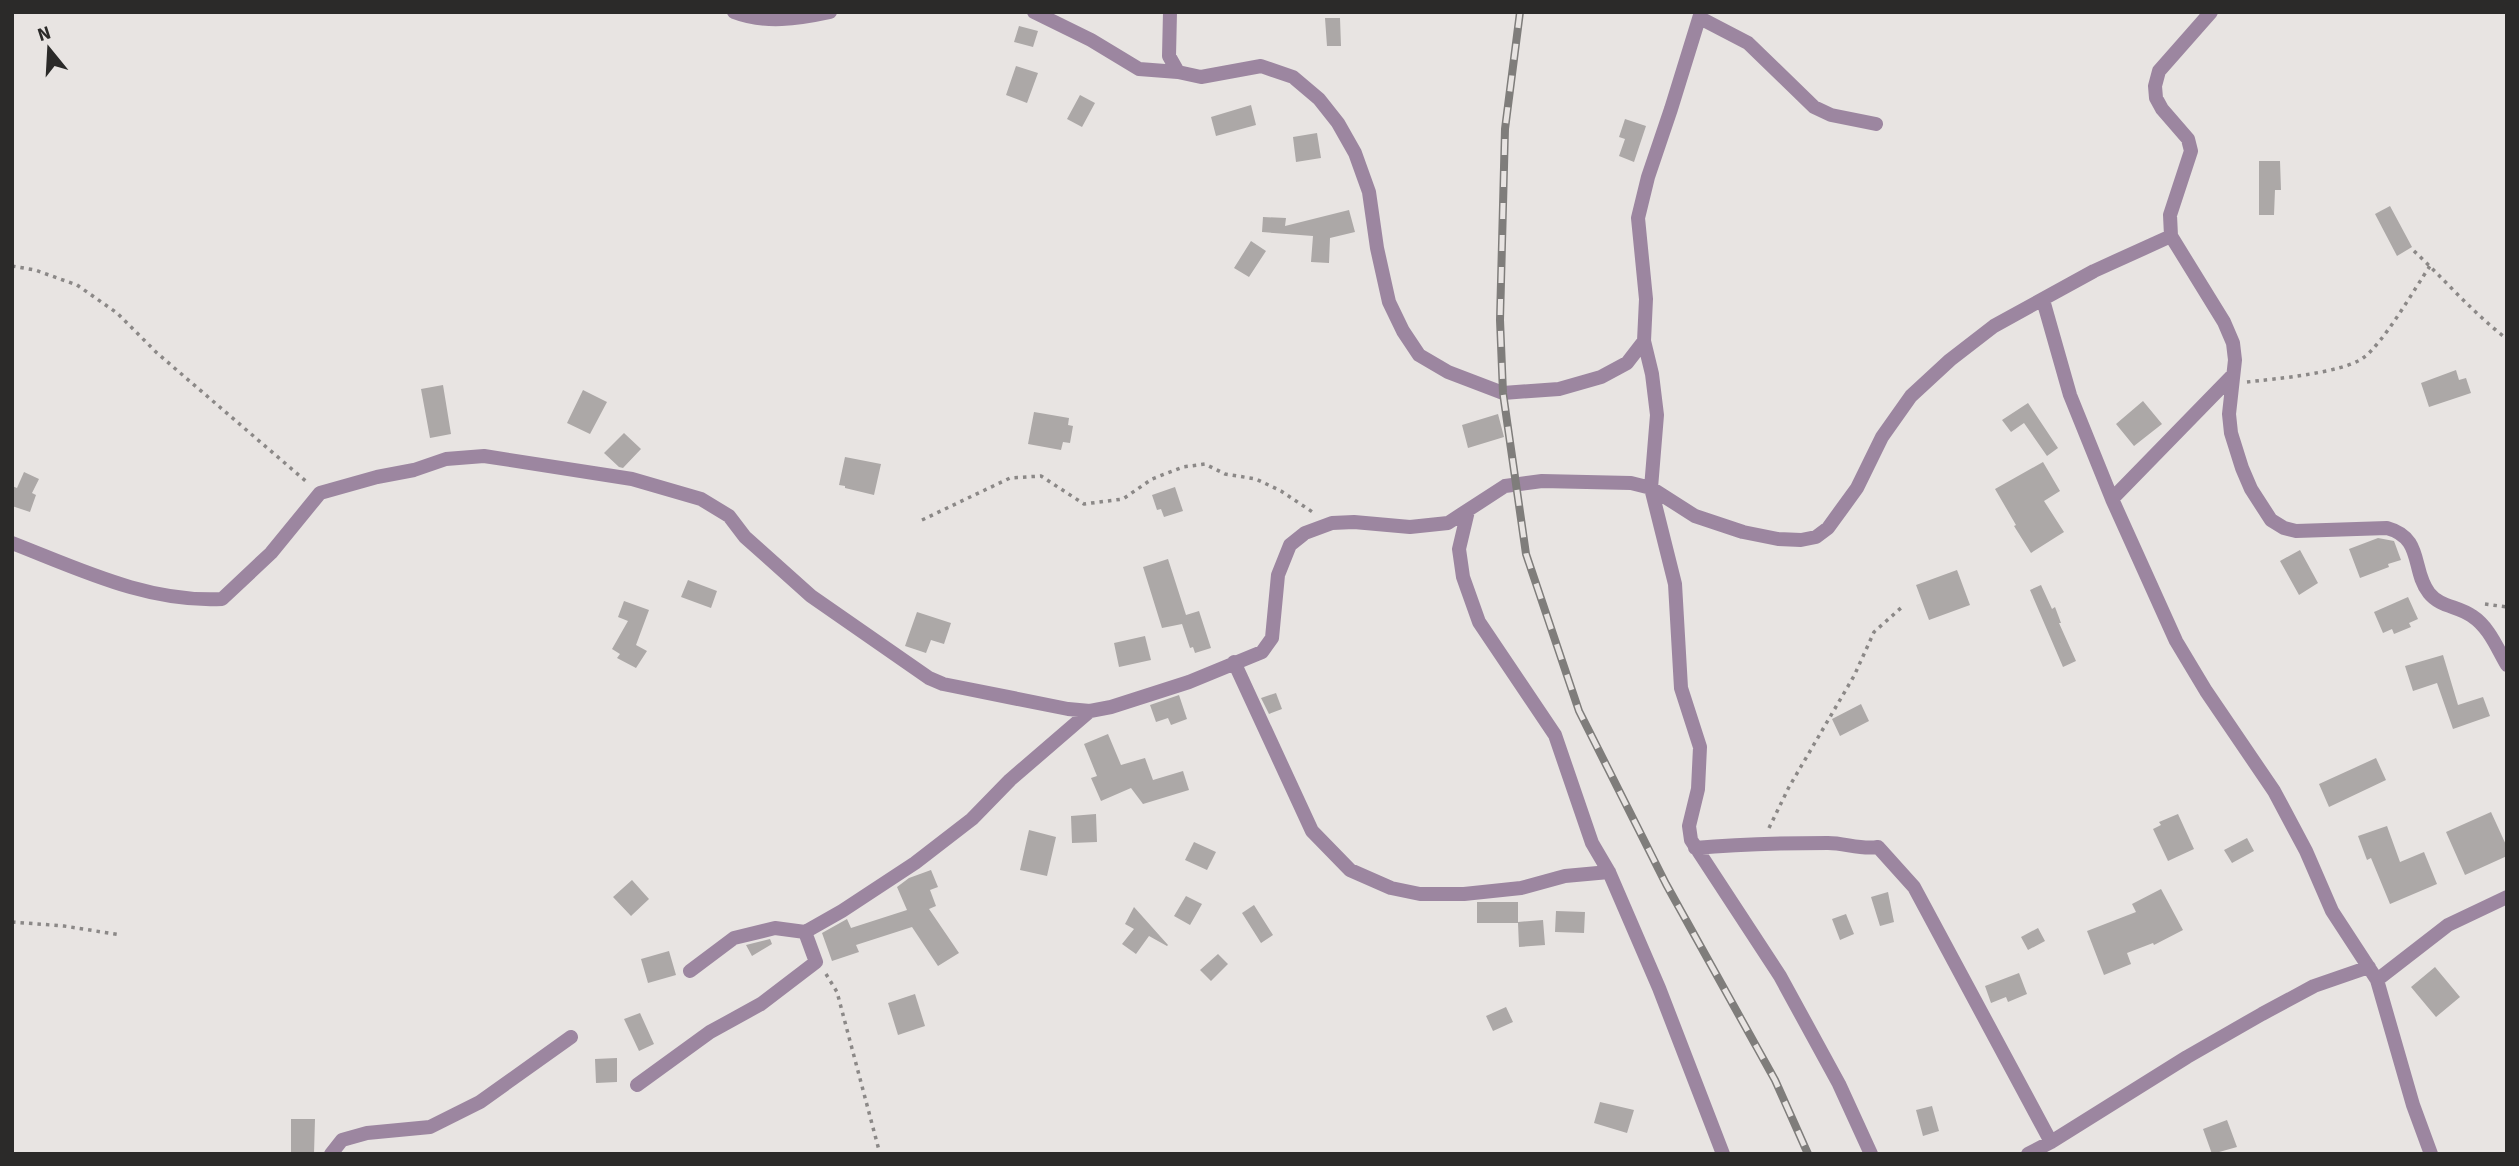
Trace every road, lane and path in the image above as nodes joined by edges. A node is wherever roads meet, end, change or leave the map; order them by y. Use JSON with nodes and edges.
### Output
{"nodes":[{"id":1,"x":734,"y":12,"type":"edge"},
{"id":2,"x":830,"y":12,"type":"edge"},
{"id":3,"x":1034,"y":12,"type":"edge"},
{"id":4,"x":1170,"y":12,"type":"edge"},
{"id":5,"x":2210,"y":12,"type":"edge"},
{"id":6,"x":1700,"y":15,"type":"edge"},
{"id":7,"x":1178,"y":72,"type":"junction"},
{"id":8,"x":1876,"y":124,"type":"dead end"},
{"id":9,"x":2171,"y":236,"type":"junction"},
{"id":10,"x":2414,"y":251,"type":"dead end"},
{"id":11,"x":12,"y":266,"type":"edge"},
{"id":12,"x":2430,"y":266,"type":"junction"},
{"id":13,"x":2043,"y":300,"type":"junction"},
{"id":14,"x":2507,"y":339,"type":"edge"},
{"id":15,"x":1644,"y":341,"type":"junction"},
{"id":16,"x":2231,"y":380,"type":"junction"},
{"id":17,"x":1651,"y":488,"type":"junction"},
{"id":18,"x":320,"y":493,"type":"junction"},
{"id":19,"x":2112,"y":499,"type":"junction"},
{"id":20,"x":1468,"y":511,"type":"junction"},
{"id":21,"x":922,"y":520,"type":"dead end"},
{"id":22,"x":1332,"y":523,"type":"junction"},
{"id":23,"x":12,"y":542,"type":"edge"},
{"id":24,"x":1902,"y":607,"type":"dead end"},
{"id":25,"x":1234,"y":662,"type":"junction"},
{"id":26,"x":2507,"y":664,"type":"edge"},
{"id":27,"x":1090,"y":711,"type":"junction"},
{"id":28,"x":1762,"y":843,"type":"junction"},
{"id":29,"x":1695,"y":848,"type":"junction"},
{"id":30,"x":1609,"y":872,"type":"junction"},
{"id":31,"x":2507,"y":897,"type":"edge"},
{"id":32,"x":12,"y":922,"type":"edge"},
{"id":33,"x":805,"y":932,"type":"junction"},
{"id":34,"x":121,"y":935,"type":"dead end"},
{"id":35,"x":816,"y":962,"type":"junction"},
{"id":36,"x":2369,"y":967,"type":"junction"},
{"id":37,"x":690,"y":971,"type":"dead end"},
{"id":38,"x":2377,"y":980,"type":"junction"},
{"id":39,"x":572,"y":1037,"type":"dead end"},
{"id":40,"x":637,"y":1085,"type":"dead end"},
{"id":41,"x":2051,"y":1142,"type":"junction"},
{"id":42,"x":331,"y":1154,"type":"edge"},
{"id":43,"x":880,"y":1154,"type":"edge"},
{"id":44,"x":1723,"y":1154,"type":"edge"},
{"id":45,"x":1871,"y":1154,"type":"edge"},
{"id":46,"x":2028,"y":1154,"type":"edge"},
{"id":47,"x":2431,"y":1154,"type":"edge"}],
"edges":[{"from":1,"to":2,"type":"street"},
{"from":3,"to":7,"type":"street"},
{"from":4,"to":7,"type":"street"},
{"from":5,"to":9,"type":"street"},
{"from":6,"to":8,"type":"street"},
{"from":6,"to":15,"type":"street"},
{"from":7,"to":15,"type":"street"},
{"from":9,"to":13,"type":"street"},
{"from":9,"to":16,"type":"street"},
{"from":10,"to":12,"type":"path"},
{"from":11,"to":18,"type":"path"},
{"from":12,"to":14,"type":"path"},
{"from":12,"to":16,"type":"path"},
{"from":13,"to":17,"type":"street"},
{"from":13,"to":19,"type":"street"},
{"from":15,"to":17,"type":"street"},
{"from":16,"to":19,"type":"street"},
{"from":16,"to":26,"type":"street"},
{"from":17,"to":20,"type":"street"},
{"from":17,"to":29,"type":"street"},
{"from":18,"to":23,"type":"street"},
{"from":18,"to":27,"type":"street"},
{"from":19,"to":36,"type":"street"},
{"from":20,"to":22,"type":"street"},
{"from":20,"to":30,"type":"street"},
{"from":21,"to":22,"type":"path"},
{"from":22,"to":25,"type":"street"},
{"from":24,"to":28,"type":"path"},
{"from":25,"to":27,"type":"street"},
{"from":25,"to":30,"type":"street"},
{"from":27,"to":33,"type":"street"},
{"from":28,"to":29,"type":"street"},
{"from":28,"to":41,"type":"street"},
{"from":29,"to":45,"type":"street"},
{"from":30,"to":44,"type":"street"},
{"from":31,"to":38,"type":"street"},
{"from":32,"to":34,"type":"path"},
{"from":33,"to":35,"type":"street"},
{"from":33,"to":37,"type":"street"},
{"from":35,"to":40,"type":"street"},
{"from":35,"to":43,"type":"path"},
{"from":36,"to":38,"type":"street"},
{"from":36,"to":41,"type":"street"},
{"from":38,"to":47,"type":"street"},
{"from":39,"to":42,"type":"street"},
{"from":41,"to":46,"type":"street"}]}
